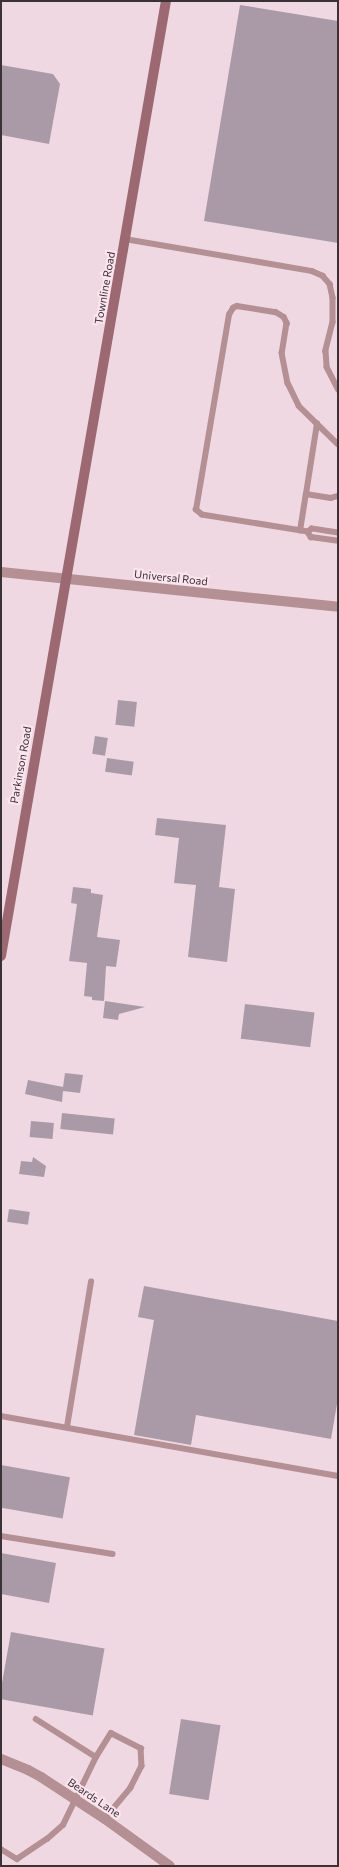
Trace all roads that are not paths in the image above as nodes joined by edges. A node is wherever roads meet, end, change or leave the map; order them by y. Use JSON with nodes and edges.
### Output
{"nodes":[{"id":1,"x":166,"y":1,"type":"edge"},
{"id":2,"x":125,"y":239,"type":"junction"},
{"id":3,"x":338,"y":389,"type":"edge"},
{"id":4,"x":317,"y":424,"type":"junction"},
{"id":5,"x":338,"y":444,"type":"edge"},
{"id":6,"x":306,"y":494,"type":"junction"},
{"id":7,"x":338,"y":496,"type":"edge"},
{"id":8,"x":300,"y":531,"type":"junction"},
{"id":9,"x":308,"y":532,"type":"junction"},
{"id":10,"x":338,"y":533,"type":"edge"},
{"id":11,"x":338,"y":541,"type":"edge"},
{"id":12,"x":1,"y":572,"type":"edge"},
{"id":13,"x":66,"y":579,"type":"junction"},
{"id":14,"x":338,"y":607,"type":"edge"},
{"id":15,"x":1,"y":956,"type":"edge"},
{"id":16,"x":91,"y":1282,"type":"dead end"},
{"id":17,"x":1,"y":1416,"type":"edge"},
{"id":18,"x":67,"y":1427,"type":"junction"},
{"id":19,"x":338,"y":1476,"type":"edge"},
{"id":20,"x":1,"y":1536,"type":"edge"},
{"id":21,"x":113,"y":1554,"type":"dead end"},
{"id":22,"x":36,"y":1719,"type":"dead end"},
{"id":23,"x":96,"y":1757,"type":"junction"},
{"id":24,"x":1,"y":1759,"type":"edge"},
{"id":25,"x":75,"y":1800,"type":"junction"},
{"id":26,"x":105,"y":1819,"type":"junction"},
{"id":27,"x":1,"y":1849,"type":"edge"},
{"id":28,"x":170,"y":1866,"type":"edge"}],
"edges":[{"from":1,"to":2,"type":"main road","name":"Townline Road"},
{"from":2,"to":3,"type":"lane"},
{"from":2,"to":13,"type":"main road","name":"Townline Road"},
{"from":4,"to":5,"type":"lane"},
{"from":4,"to":6,"type":"lane"},
{"from":4,"to":8,"type":"lane"},
{"from":6,"to":7,"type":"lane"},
{"from":6,"to":8,"type":"lane"},
{"from":8,"to":9,"type":"lane"},
{"from":9,"to":10,"type":"lane"},
{"from":9,"to":11,"type":"lane"},
{"from":12,"to":13,"type":"street","name":"Universal Road"},
{"from":13,"to":14,"type":"street","name":"Universal Road"},
{"from":13,"to":15,"type":"main road","name":"Parkinson Road"},
{"from":16,"to":18,"type":"lane"},
{"from":17,"to":18,"type":"lane"},
{"from":18,"to":19,"type":"lane"},
{"from":20,"to":21,"type":"lane"},
{"from":22,"to":23,"type":"lane"},
{"from":23,"to":25,"type":"lane"},
{"from":23,"to":26,"type":"lane"},
{"from":24,"to":25,"type":"street","name":"Beards Lane"},
{"from":25,"to":26,"type":"street","name":"Beards Lane"},
{"from":25,"to":27,"type":"lane"},
{"from":26,"to":28,"type":"street","name":"Beards Lane"}]}
